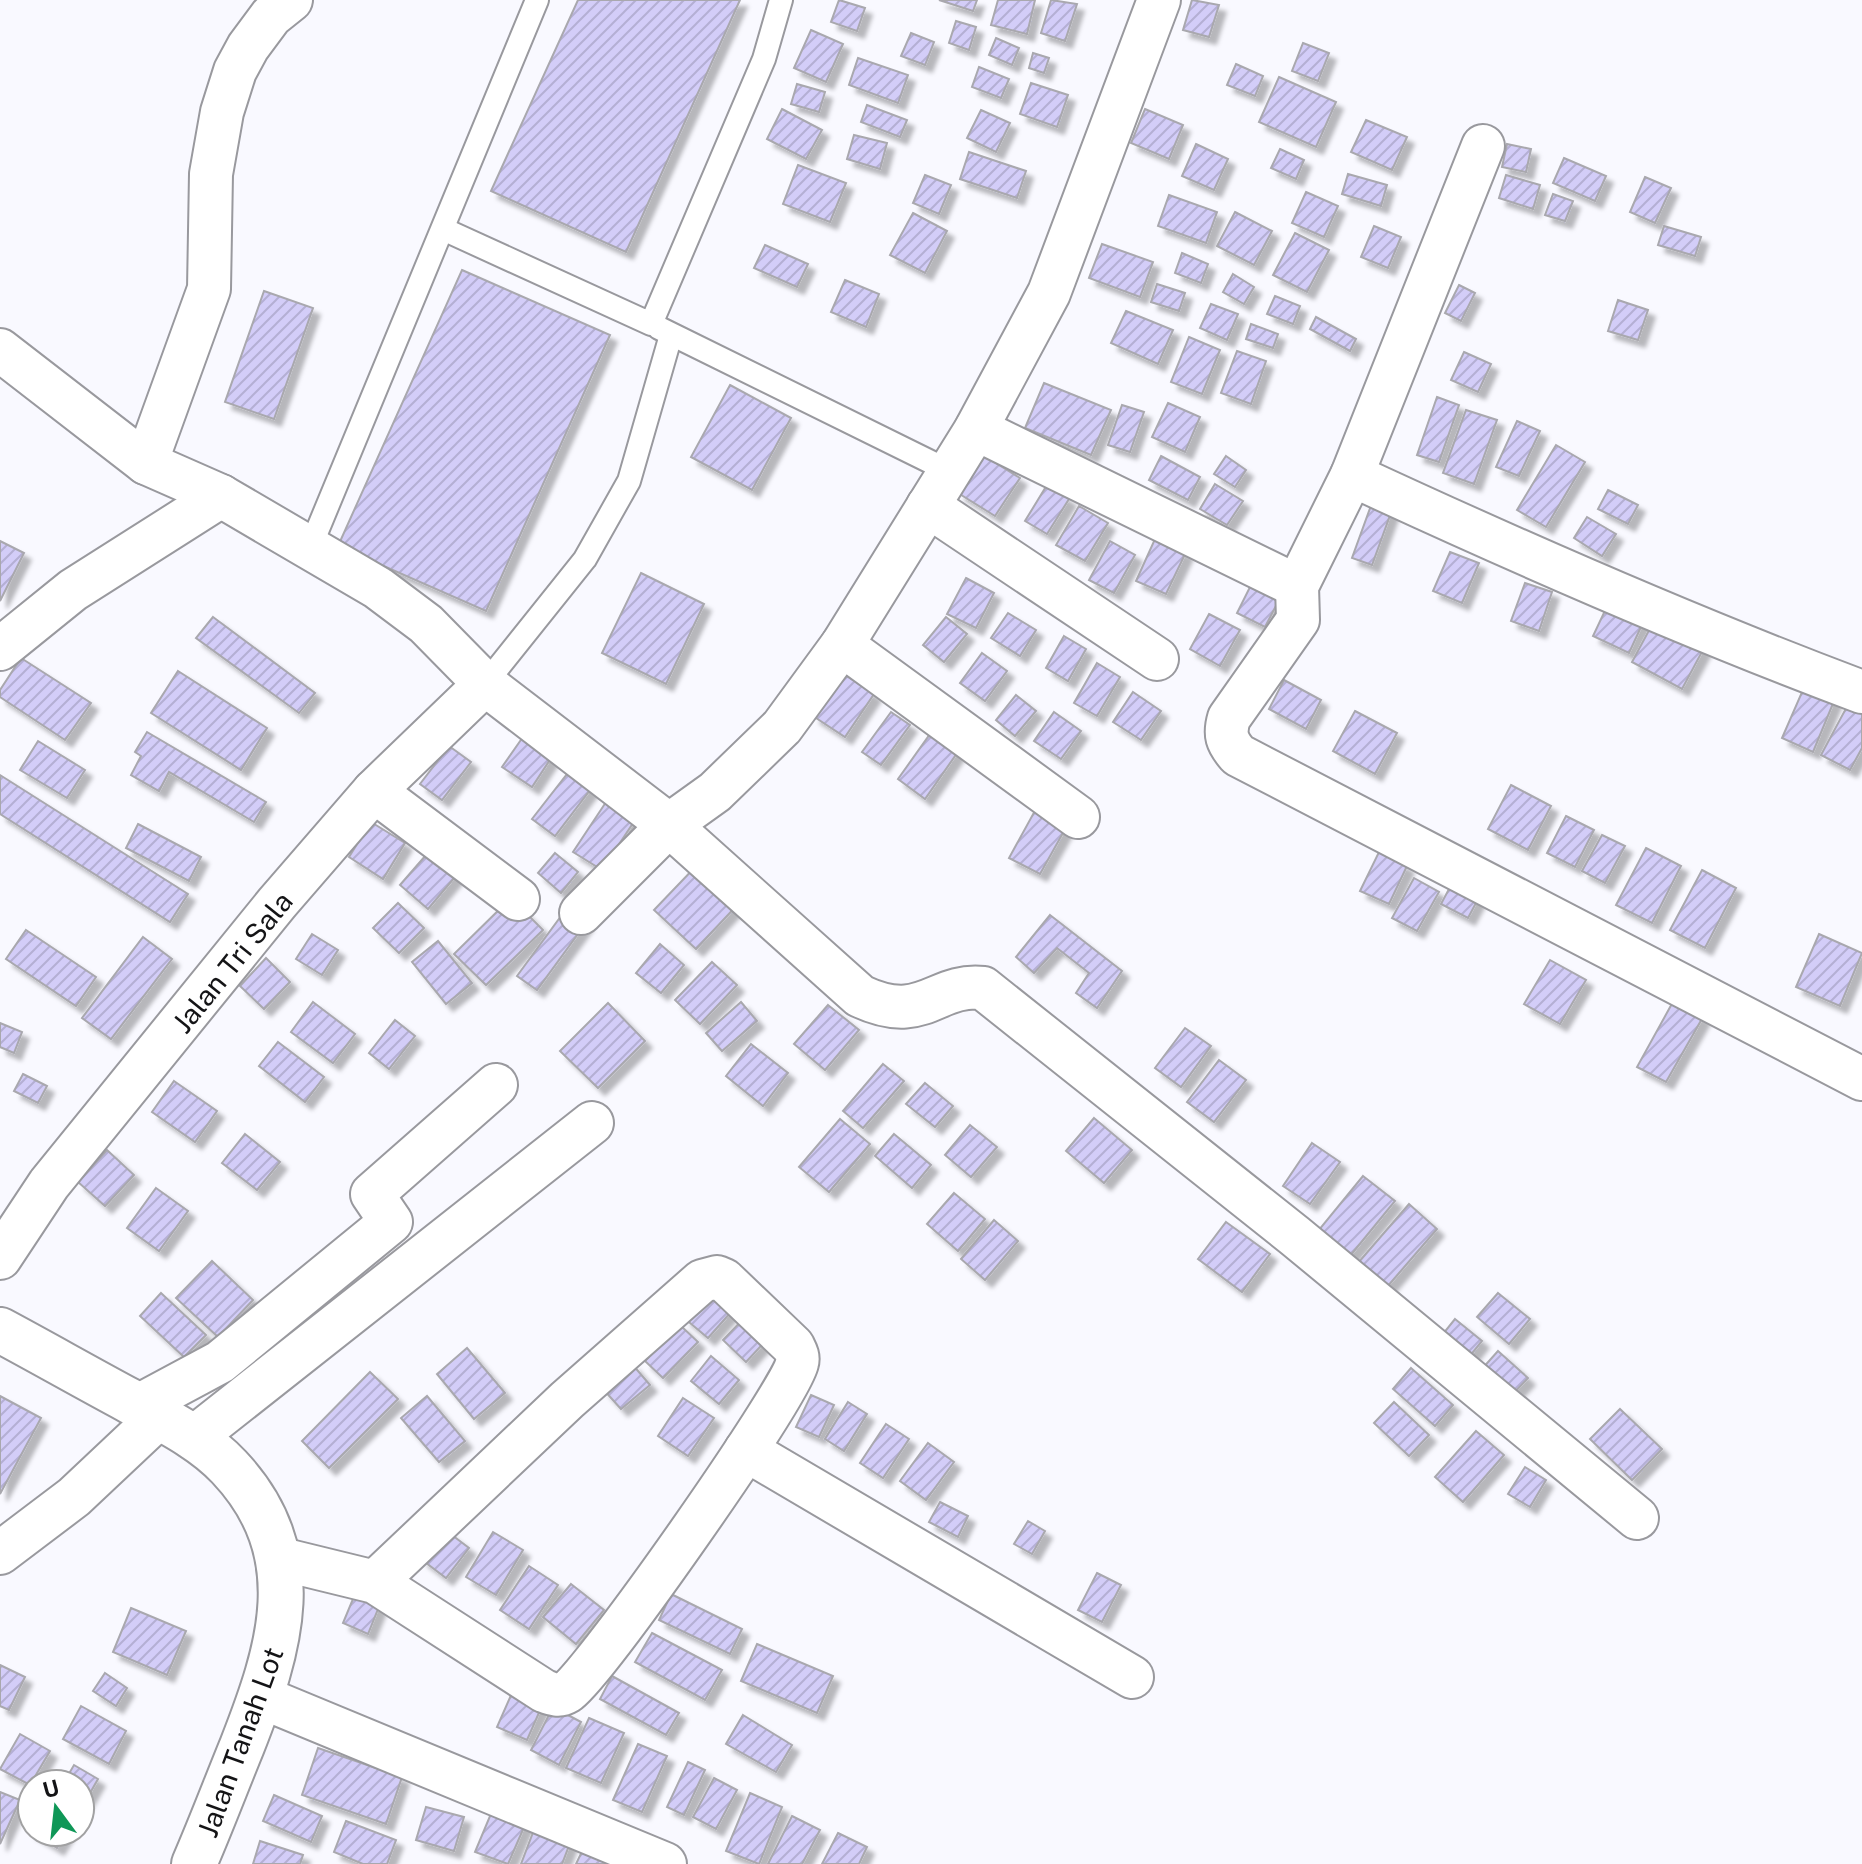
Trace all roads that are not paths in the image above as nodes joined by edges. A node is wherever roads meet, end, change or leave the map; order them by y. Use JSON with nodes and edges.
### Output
{"nodes":[{"id":1,"x":291,"y":0,"type":"edge"},
{"id":2,"x":537,"y":0,"type":"edge"},
{"id":3,"x":781,"y":0,"type":"edge"},
{"id":4,"x":1159,"y":0,"type":"edge"},
{"id":5,"x":1483,"y":146,"type":"dead end"},
{"id":6,"x":443,"y":229,"type":"junction"},
{"id":7,"x":661,"y":329,"type":"junction"},
{"id":8,"x":0,"y":350,"type":"edge"},
{"id":9,"x":976,"y":429,"type":"junction"},
{"id":10,"x":146,"y":463,"type":"junction"},
{"id":11,"x":1352,"y":475,"type":"junction"},
{"id":12,"x":938,"y":489,"type":"junction"},
{"id":13,"x":221,"y":496,"type":"junction"},
{"id":14,"x":310,"y":548,"type":"junction"},
{"id":15,"x":1297,"y":586,"type":"junction"},
{"id":16,"x":842,"y":645,"type":"junction"},
{"id":17,"x":0,"y":649,"type":"edge"},
{"id":18,"x":1157,"y":659,"type":"dead end"},
{"id":19,"x":485,"y":684,"type":"junction"},
{"id":20,"x":1862,"y":692,"type":"edge"},
{"id":21,"x":374,"y":791,"type":"junction"},
{"id":22,"x":1078,"y":817,"type":"dead end"},
{"id":23,"x":669,"y":825,"type":"junction"},
{"id":24,"x":518,"y":899,"type":"dead end"},
{"id":25,"x":581,"y":913,"type":"dead end"},
{"id":26,"x":1862,"y":1079,"type":"edge"},
{"id":27,"x":496,"y":1085,"type":"dead end"},
{"id":28,"x":592,"y":1123,"type":"dead end"},
{"id":29,"x":0,"y":1258,"type":"edge"},
{"id":30,"x":0,"y":1330,"type":"edge"},
{"id":31,"x":163,"y":1420,"type":"junction"},
{"id":32,"x":746,"y":1450,"type":"junction"},
{"id":33,"x":1637,"y":1518,"type":"dead end"},
{"id":34,"x":0,"y":1553,"type":"edge"},
{"id":35,"x":277,"y":1558,"type":"junction"},
{"id":36,"x":375,"y":1582,"type":"junction"},
{"id":37,"x":1132,"y":1677,"type":"dead end"},
{"id":38,"x":261,"y":1697,"type":"junction"},
{"id":39,"x":194,"y":1864,"type":"edge"},
{"id":40,"x":665,"y":1864,"type":"edge"}],
"edges":[{"from":1,"to":10,"type":"street"},
{"from":2,"to":6,"type":"lane"},
{"from":3,"to":7,"type":"lane"},
{"from":4,"to":9,"type":"street"},
{"from":5,"to":11,"type":"street"},
{"from":6,"to":7,"type":"lane"},
{"from":6,"to":14,"type":"lane"},
{"from":7,"to":12,"type":"lane"},
{"from":7,"to":19,"type":"lane"},
{"from":8,"to":10,"type":"street"},
{"from":9,"to":12,"type":"street"},
{"from":9,"to":15,"type":"street"},
{"from":10,"to":13,"type":"street"},
{"from":11,"to":15,"type":"street"},
{"from":11,"to":20,"type":"street"},
{"from":12,"to":16,"type":"street"},
{"from":12,"to":18,"type":"street"},
{"from":13,"to":14,"type":"street"},
{"from":13,"to":17,"type":"street"},
{"from":14,"to":19,"type":"street"},
{"from":15,"to":26,"type":"street"},
{"from":16,"to":22,"type":"street"},
{"from":16,"to":23,"type":"street"},
{"from":19,"to":21,"type":"street","name":"Jalan Tri Sala"},
{"from":19,"to":23,"type":"street"},
{"from":21,"to":24,"type":"street"},
{"from":21,"to":29,"type":"street","name":"Jalan Tri Sala"},
{"from":23,"to":25,"type":"street"},
{"from":23,"to":33,"type":"street"},
{"from":27,"to":31,"type":"street"},
{"from":28,"to":31,"type":"street"},
{"from":30,"to":31,"type":"main road","name":"Jalan Tanah Lot"},
{"from":31,"to":34,"type":"street"},
{"from":31,"to":35,"type":"main road","name":"Jalan Tanah Lot"},
{"from":32,"to":36,"type":"street"},
{"from":32,"to":36,"type":"street"},
{"from":32,"to":37,"type":"street"},
{"from":35,"to":36,"type":"street"},
{"from":35,"to":38,"type":"main road","name":"Jalan Tanah Lot"},
{"from":38,"to":39,"type":"main road","name":"Jalan Tanah Lot"},
{"from":38,"to":40,"type":"street"}]}
